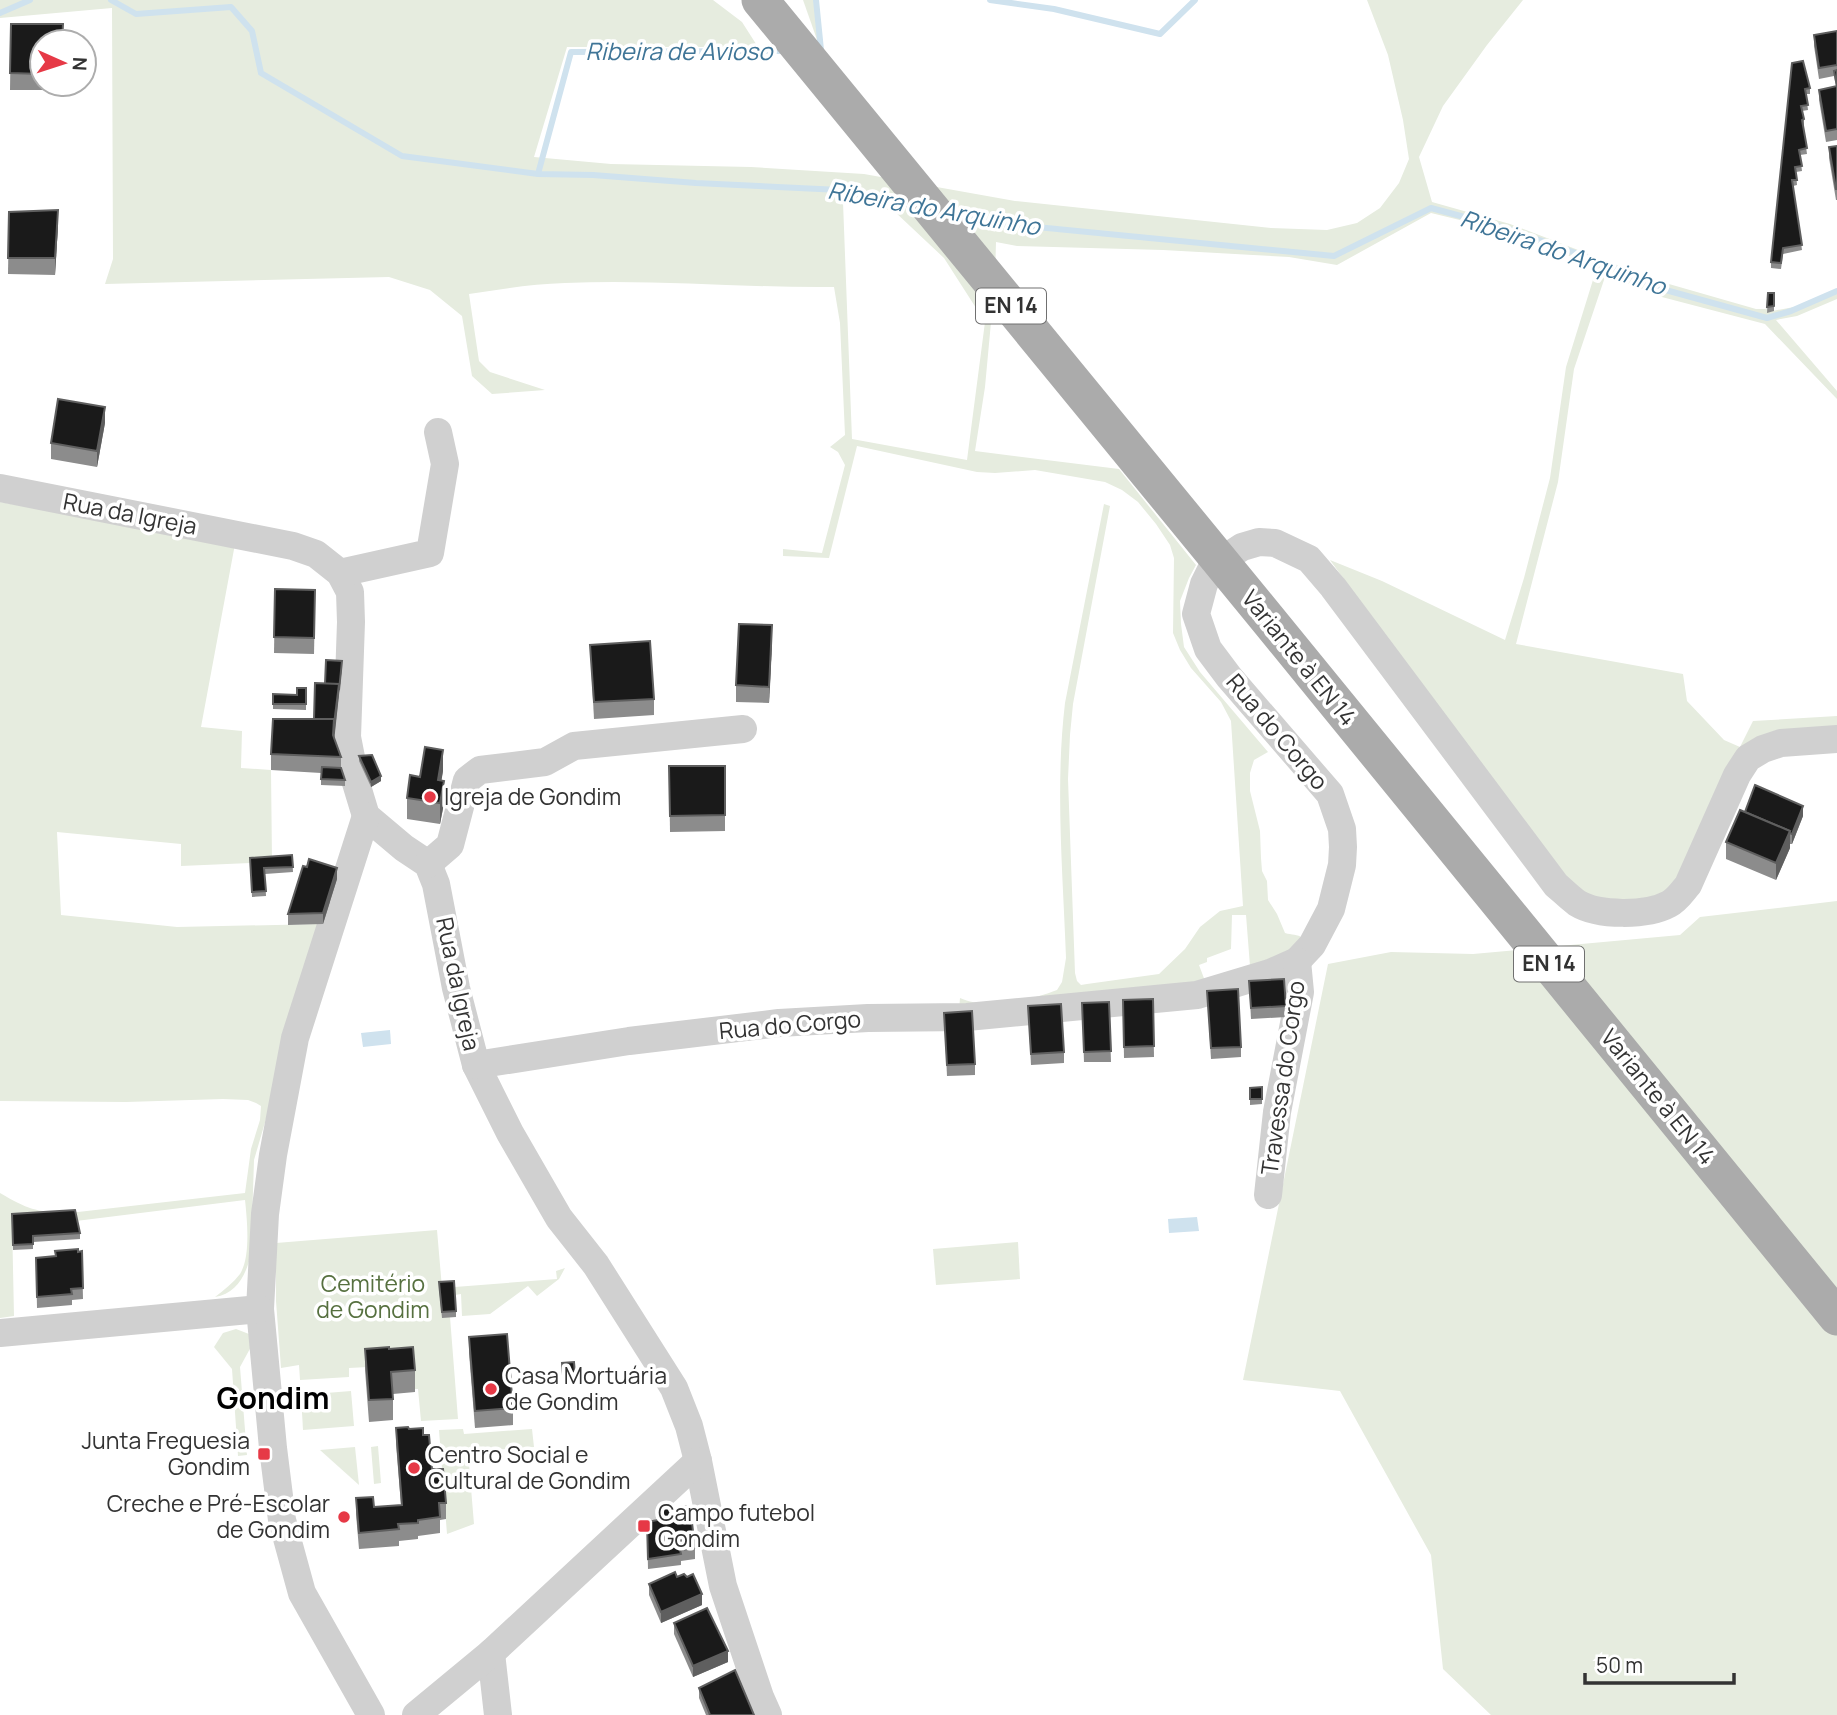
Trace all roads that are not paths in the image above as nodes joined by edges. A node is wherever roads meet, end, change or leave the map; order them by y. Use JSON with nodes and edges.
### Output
{"nodes":[{"id":1,"x":760,"y":0,"type":"edge"},
{"id":2,"x":438,"y":432,"type":"dead end"},
{"id":3,"x":0,"y":488,"type":"edge"},
{"id":4,"x":340,"y":573,"type":"junction"},
{"id":5,"x":743,"y":729,"type":"dead end"},
{"id":6,"x":1837,"y":739,"type":"edge"},
{"id":7,"x":366,"y":816,"type":"junction"},
{"id":8,"x":428,"y":864,"type":"junction"},
{"id":9,"x":1297,"y":961,"type":"junction"},
{"id":10,"x":476,"y":1065,"type":"junction"},
{"id":11,"x":1268,"y":1195,"type":"dead end"},
{"id":12,"x":260,"y":1309,"type":"junction"},
{"id":13,"x":1837,"y":1317,"type":"edge"},
{"id":14,"x":0,"y":1333,"type":"edge"},
{"id":15,"x":698,"y":1461,"type":"junction"},
{"id":16,"x":491,"y":1653,"type":"junction"},
{"id":17,"x":371,"y":1715,"type":"edge"},
{"id":18,"x":416,"y":1715,"type":"edge"},
{"id":19,"x":498,"y":1715,"type":"edge"},
{"id":20,"x":768,"y":1715,"type":"edge"}],
"edges":[{"from":1,"to":13,"type":"main road","name":"Variante à EN 14","number":"EN 14"},
{"from":2,"to":4,"type":"street"},
{"from":3,"to":4,"type":"street","name":"Rua da Igreja"},
{"from":4,"to":7,"type":"street"},
{"from":5,"to":8,"type":"street"},
{"from":6,"to":9,"type":"street","name":"Rua do Corgo"},
{"from":7,"to":8,"type":"street"},
{"from":7,"to":12,"type":"street"},
{"from":8,"to":10,"type":"street","name":"Rua da Igreja"},
{"from":9,"to":10,"type":"street","name":"Rua do Corgo"},
{"from":9,"to":11,"type":"street","name":"Travessa do Corgo"},
{"from":10,"to":15,"type":"street","name":"Rua da Igreja"},
{"from":12,"to":14,"type":"street"},
{"from":12,"to":17,"type":"street"},
{"from":15,"to":16,"type":"street"},
{"from":15,"to":20,"type":"street","name":"Rua da Igreja"},
{"from":16,"to":18,"type":"street"},
{"from":16,"to":19,"type":"street"}]}
